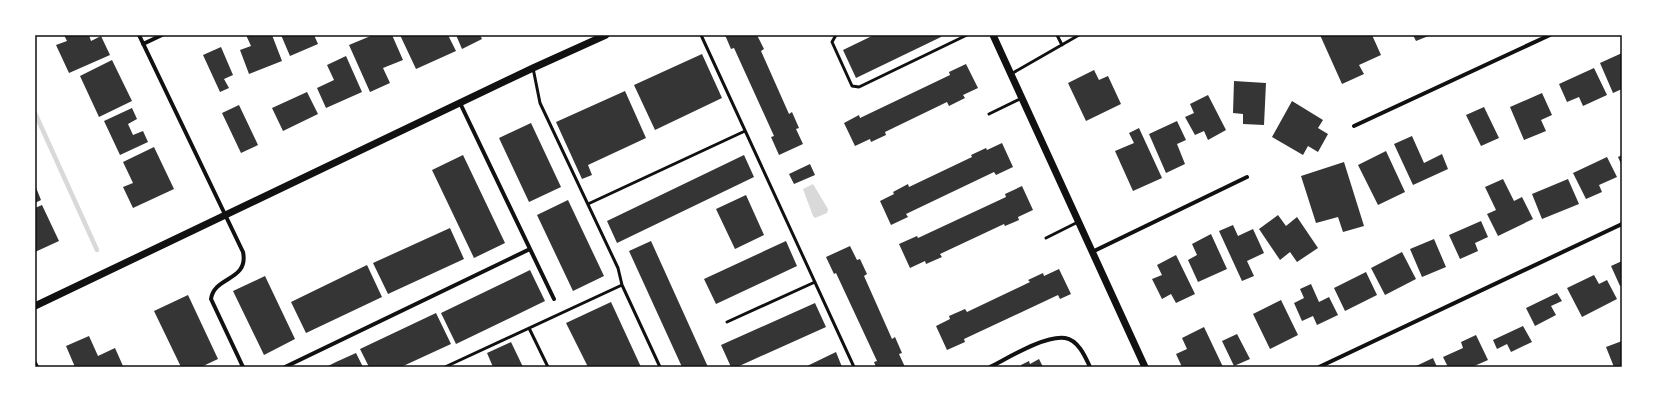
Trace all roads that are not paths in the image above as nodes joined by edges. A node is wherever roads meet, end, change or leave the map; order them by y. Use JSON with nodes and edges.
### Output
{"nodes":[{"id":1,"x":139,"y":35,"type":"edge"},
{"id":2,"x":162,"y":35,"type":"edge"},
{"id":3,"x":606,"y":35,"type":"edge"},
{"id":4,"x":701,"y":35,"type":"edge"},
{"id":5,"x":836,"y":35,"type":"edge"},
{"id":6,"x":967,"y":35,"type":"edge"},
{"id":7,"x":993,"y":35,"type":"edge"},
{"id":8,"x":1057,"y":35,"type":"edge"},
{"id":9,"x":1079,"y":35,"type":"edge"},
{"id":10,"x":1550,"y":35,"type":"edge"},
{"id":11,"x":143,"y":44,"type":"junction"},
{"id":12,"x":1062,"y":45,"type":"junction"},
{"id":13,"x":533,"y":68,"type":"junction"},
{"id":14,"x":1011,"y":74,"type":"junction"},
{"id":15,"x":1022,"y":98,"type":"junction"},
{"id":16,"x":460,"y":103,"type":"junction"},
{"id":17,"x":989,"y":114,"type":"dead end"},
{"id":18,"x":1354,"y":126,"type":"dead end"},
{"id":19,"x":745,"y":131,"type":"junction"},
{"id":20,"x":1247,"y":177,"type":"dead end"},
{"id":21,"x":588,"y":204,"type":"junction"},
{"id":22,"x":226,"y":215,"type":"junction"},
{"id":23,"x":1079,"y":222,"type":"junction"},
{"id":24,"x":1622,"y":224,"type":"edge"},
{"id":25,"x":1046,"y":238,"type":"dead end"},
{"id":26,"x":530,"y":249,"type":"junction"},
{"id":27,"x":1092,"y":252,"type":"junction"},
{"id":28,"x":815,"y":282,"type":"junction"},
{"id":29,"x":622,"y":285,"type":"junction"},
{"id":30,"x":554,"y":299,"type":"dead end"},
{"id":31,"x":35,"y":306,"type":"edge"},
{"id":32,"x":727,"y":322,"type":"dead end"},
{"id":33,"x":529,"y":328,"type":"junction"},
{"id":34,"x":35,"y":363,"type":"edge"},
{"id":35,"x":37,"y":367,"type":"edge"},
{"id":36,"x":243,"y":367,"type":"edge"},
{"id":37,"x":285,"y":367,"type":"edge"},
{"id":38,"x":445,"y":367,"type":"edge"},
{"id":39,"x":548,"y":367,"type":"edge"},
{"id":40,"x":660,"y":367,"type":"edge"},
{"id":41,"x":854,"y":367,"type":"edge"},
{"id":42,"x":990,"y":367,"type":"edge"},
{"id":43,"x":1090,"y":367,"type":"edge"},
{"id":44,"x":1145,"y":367,"type":"edge"},
{"id":45,"x":1318,"y":367,"type":"edge"}],
"edges":[{"from":1,"to":11,"type":"street"},
{"from":2,"to":11,"type":"street"},
{"from":3,"to":13,"type":"street"},
{"from":4,"to":19,"type":"lane"},
{"from":5,"to":6,"type":"lane"},
{"from":7,"to":14,"type":"street"},
{"from":8,"to":12,"type":"lane"},
{"from":9,"to":12,"type":"lane"},
{"from":10,"to":18,"type":"street"},
{"from":11,"to":22,"type":"street"},
{"from":12,"to":14,"type":"lane"},
{"from":13,"to":16,"type":"street"},
{"from":13,"to":21,"type":"lane"},
{"from":14,"to":15,"type":"street"},
{"from":15,"to":17,"type":"lane"},
{"from":15,"to":23,"type":"street"},
{"from":16,"to":22,"type":"street"},
{"from":16,"to":26,"type":"street"},
{"from":19,"to":21,"type":"lane"},
{"from":19,"to":28,"type":"lane"},
{"from":20,"to":27,"type":"street"},
{"from":21,"to":29,"type":"lane"},
{"from":22,"to":31,"type":"street"},
{"from":22,"to":36,"type":"street"},
{"from":23,"to":25,"type":"lane"},
{"from":23,"to":27,"type":"street"},
{"from":24,"to":45,"type":"street"},
{"from":26,"to":30,"type":"street"},
{"from":26,"to":37,"type":"street"},
{"from":27,"to":44,"type":"street"},
{"from":28,"to":32,"type":"lane"},
{"from":28,"to":41,"type":"lane"},
{"from":29,"to":33,"type":"lane"},
{"from":29,"to":40,"type":"lane"},
{"from":33,"to":38,"type":"lane"},
{"from":33,"to":39,"type":"lane"},
{"from":34,"to":35,"type":"street"},
{"from":42,"to":43,"type":"street"}]}
